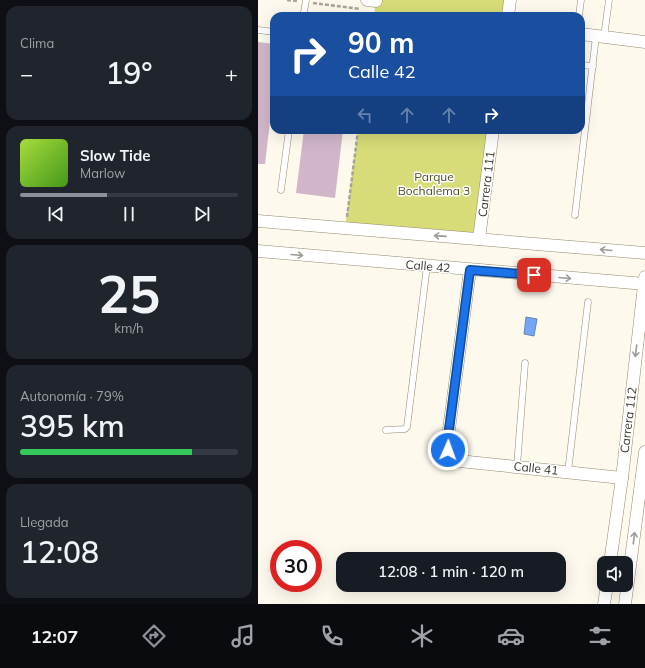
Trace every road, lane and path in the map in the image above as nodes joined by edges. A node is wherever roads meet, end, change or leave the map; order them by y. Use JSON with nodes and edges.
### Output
{"nodes":[{"id":1,"x":287,"y":0,"type":"edge"},
{"id":2,"x":510,"y":0,"type":"edge"},
{"id":3,"x":581,"y":0,"type":"edge"},
{"id":4,"x":609,"y":0,"type":"edge"},
{"id":5,"x":306,"y":1,"type":"edge"},
{"id":6,"x":370,"y":4,"type":"edge"},
{"id":7,"x":304,"y":12,"type":"dead end"},
{"id":8,"x":508,"y":12,"type":"edge"},
{"id":9,"x":580,"y":12,"type":"edge"},
{"id":10,"x":258,"y":30,"type":"edge"},
{"id":11,"x":270,"y":32,"type":"edge"},
{"id":12,"x":585,"y":35,"type":"edge"},
{"id":13,"x":600,"y":37,"type":"junction"},
{"id":14,"x":645,"y":42,"type":"edge"},
{"id":15,"x":585,"y":65,"type":"edge"},
{"id":16,"x":593,"y":66,"type":"junction"},
{"id":17,"x":585,"y":132,"type":"edge"},
{"id":18,"x":288,"y":134,"type":"edge"},
{"id":19,"x":357,"y":134,"type":"edge"},
{"id":20,"x":492,"y":134,"type":"edge"},
{"id":21,"x":585,"y":134,"type":"edge"},
{"id":22,"x":281,"y":190,"type":"dead end"},
{"id":23,"x":575,"y":215,"type":"dead end"},
{"id":24,"x":346,"y":220,"type":"dead end"},
{"id":25,"x":258,"y":221,"type":"edge"},
{"id":26,"x":479,"y":239,"type":"junction"},
{"id":27,"x":258,"y":252,"type":"edge"},
{"id":28,"x":645,"y":253,"type":"edge"},
{"id":29,"x":427,"y":266,"type":"junction"},
{"id":30,"x":470,"y":270,"type":"junction"},
{"id":31,"x":645,"y":282,"type":"edge"},
{"id":32,"x":588,"y":302,"type":"dead end"},
{"id":33,"x":525,"y":363,"type":"dead end"},
{"id":34,"x":386,"y":430,"type":"dead end"},
{"id":35,"x":645,"y":452,"type":"edge"},
{"id":36,"x":517,"y":466,"type":"junction"},
{"id":37,"x":568,"y":472,"type":"junction"},
{"id":38,"x":622,"y":478,"type":"junction"},
{"id":39,"x":643,"y":483,"type":"edge"},
{"id":40,"x":611,"y":556,"type":"edge"},
{"id":41,"x":606,"y":592,"type":"edge"},
{"id":42,"x":604,"y":604,"type":"edge"},
{"id":43,"x":625,"y":604,"type":"edge"}],
"edges":[{"from":1,"to":5,"type":"path"},
{"from":2,"to":8,"type":"street"},
{"from":3,"to":9,"type":"lane"},
{"from":4,"to":13,"type":"lane"},
{"from":5,"to":6,"type":"path"},
{"from":5,"to":7,"type":"lane"},
{"from":10,"to":11,"type":"lane"},
{"from":12,"to":13,"type":"street"},
{"from":13,"to":14,"type":"street"},
{"from":13,"to":16,"type":"lane"},
{"from":15,"to":16,"type":"lane"},
{"from":16,"to":17,"type":"lane"},
{"from":18,"to":22,"type":"lane"},
{"from":19,"to":24,"type":"path"},
{"from":20,"to":26,"type":"street","name":"Carrera 111"},
{"from":21,"to":23,"type":"lane"},
{"from":26,"to":25,"type":"street","one_way":true},
{"from":28,"to":26,"type":"street","one_way":true},
{"from":27,"to":29,"type":"street","name":"Calle 42","one_way":true},
{"from":29,"to":30,"type":"street","name":"Calle 42"},
{"from":29,"to":34,"type":"lane"},
{"from":30,"to":31,"type":"street","name":"Calle 42","one_way":true},
{"from":30,"to":36,"type":"street","name":"Calle 41"},
{"from":31,"to":38,"type":"street","name":"Carrera 112","one_way":true},
{"from":32,"to":37,"type":"lane"},
{"from":33,"to":36,"type":"lane"},
{"from":35,"to":39,"type":"street","name":"Carrera 112"},
{"from":36,"to":37,"type":"street","name":"Calle 41"},
{"from":37,"to":38,"type":"street","name":"Calle 41"},
{"from":38,"to":40,"type":"street","name":"Carrera 112"},
{"from":43,"to":39,"type":"street","name":"Carrera 112","one_way":true},
{"from":41,"to":42,"type":"street"}]}
